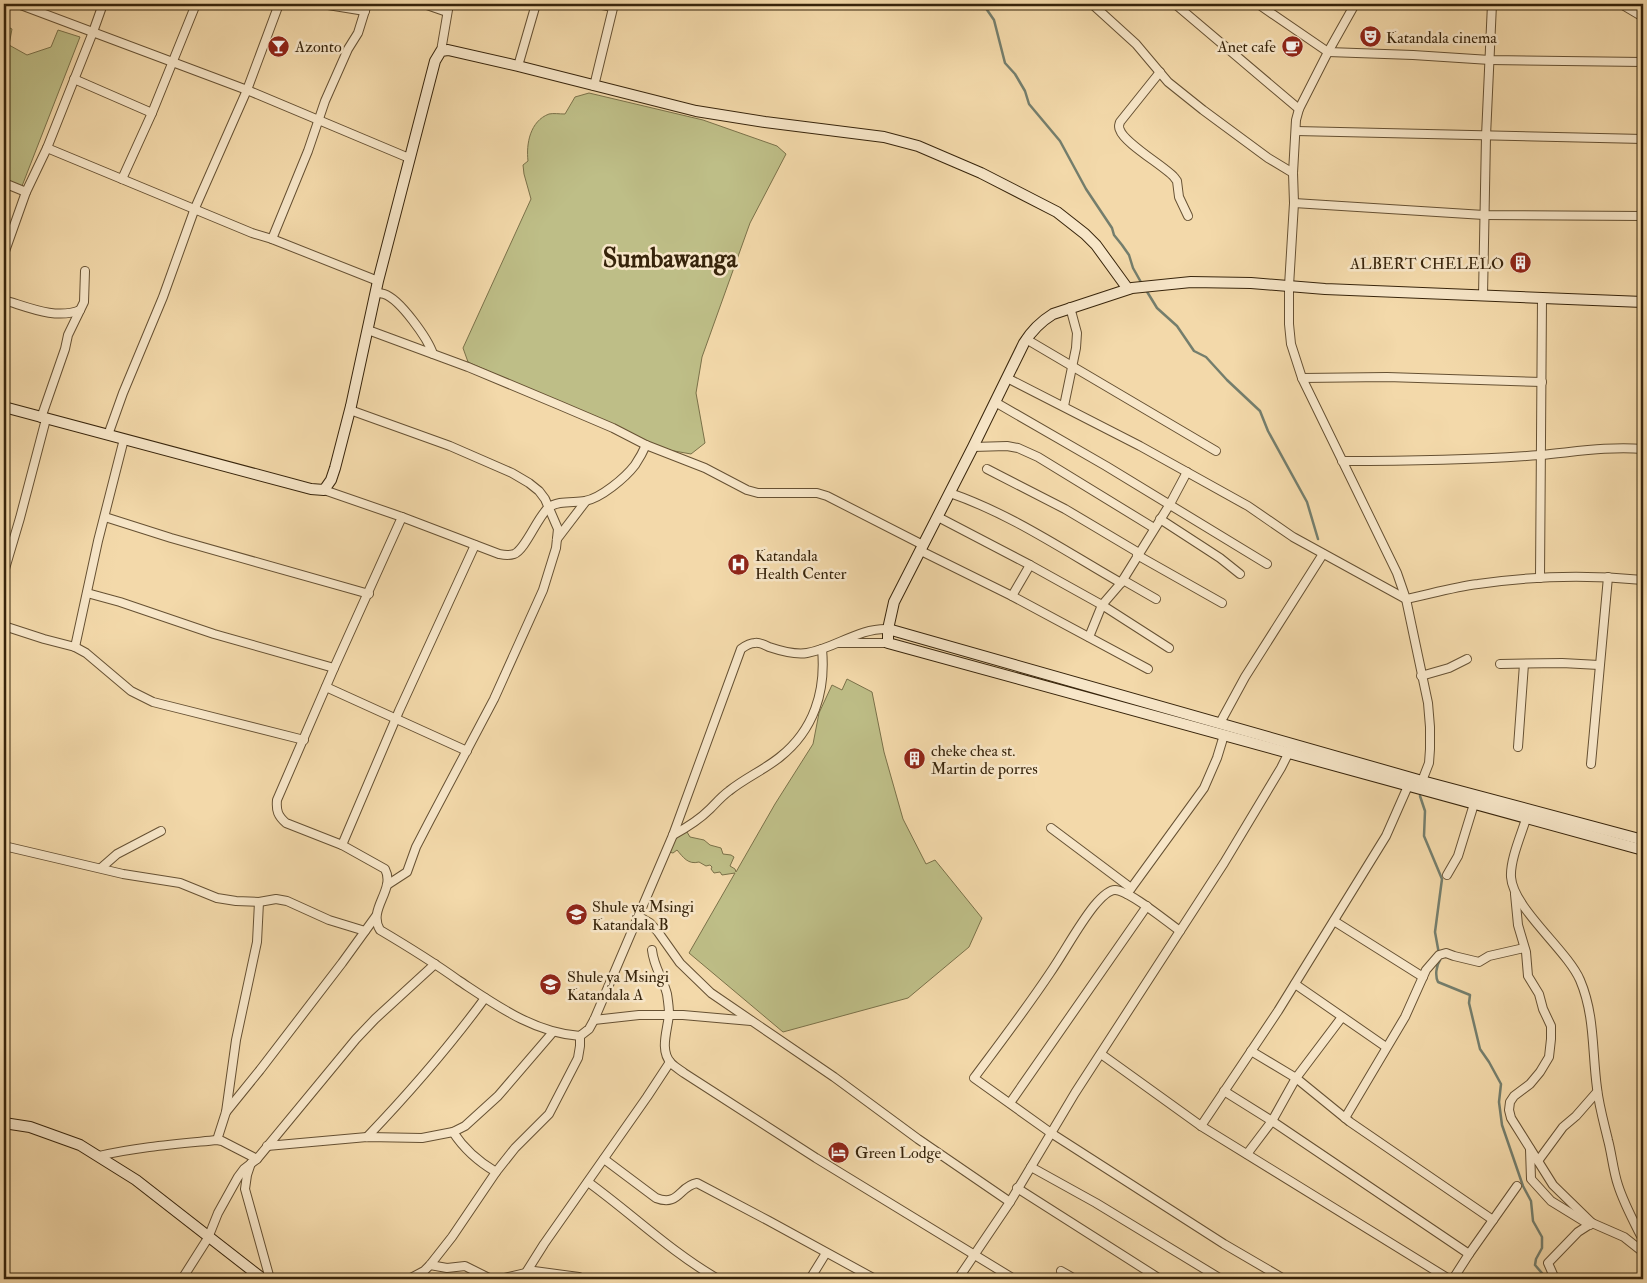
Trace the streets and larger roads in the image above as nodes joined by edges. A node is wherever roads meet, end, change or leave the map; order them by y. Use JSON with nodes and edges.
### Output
{"nodes":[{"id":1,"x":18,"y":4,"type":"edge"},
{"id":2,"x":103,"y":4,"type":"edge"},
{"id":3,"x":196,"y":4,"type":"edge"},
{"id":4,"x":279,"y":4,"type":"edge"},
{"id":5,"x":322,"y":4,"type":"edge"},
{"id":6,"x":424,"y":4,"type":"edge"},
{"id":7,"x":449,"y":4,"type":"edge"},
{"id":8,"x":536,"y":4,"type":"edge"},
{"id":9,"x":597,"y":4,"type":"edge"},
{"id":10,"x":1092,"y":4,"type":"edge"},
{"id":11,"x":1175,"y":4,"type":"edge"},
{"id":12,"x":1258,"y":4,"type":"edge"},
{"id":13,"x":1355,"y":4,"type":"edge"},
{"id":14,"x":1492,"y":4,"type":"edge"},
{"id":15,"x":1621,"y":4,"type":"edge"},
{"id":16,"x":614,"y":6,"type":"edge"},
{"id":17,"x":366,"y":7,"type":"edge"},
{"id":18,"x":1634,"y":7,"type":"edge"},
{"id":19,"x":447,"y":12,"type":"junction"},
{"id":20,"x":1643,"y":17,"type":"edge"},
{"id":21,"x":93,"y":32,"type":"junction"},
{"id":22,"x":441,"y":51,"type":"junction"},
{"id":23,"x":1328,"y":52,"type":"junction"},
{"id":24,"x":1490,"y":60,"type":"junction"},
{"id":25,"x":172,"y":62,"type":"junction"},
{"id":26,"x":1643,"y":62,"type":"edge"},
{"id":27,"x":518,"y":66,"type":"junction"},
{"id":28,"x":1160,"y":72,"type":"junction"},
{"id":29,"x":74,"y":80,"type":"junction"},
{"id":30,"x":594,"y":86,"type":"junction"},
{"id":31,"x":247,"y":90,"type":"junction"},
{"id":32,"x":1299,"y":109,"type":"junction"},
{"id":33,"x":152,"y":113,"type":"junction"},
{"id":34,"x":319,"y":120,"type":"junction"},
{"id":35,"x":1296,"y":131,"type":"junction"},
{"id":36,"x":1486,"y":136,"type":"junction"},
{"id":37,"x":1643,"y":139,"type":"edge"},
{"id":38,"x":47,"y":148,"type":"junction"},
{"id":39,"x":409,"y":158,"type":"junction"},
{"id":40,"x":1292,"y":173,"type":"junction"},
{"id":41,"x":122,"y":180,"type":"junction"},
{"id":42,"x":4,"y":183,"type":"edge"},
{"id":43,"x":26,"y":192,"type":"junction"},
{"id":44,"x":1294,"y":203,"type":"junction"},
{"id":45,"x":195,"y":208,"type":"junction"},
{"id":46,"x":1484,"y":215,"type":"junction"},
{"id":47,"x":1188,"y":216,"type":"dead end"},
{"id":48,"x":1643,"y":216,"type":"edge"},
{"id":49,"x":272,"y":239,"type":"junction"},
{"id":50,"x":4,"y":254,"type":"edge"},
{"id":51,"x":85,"y":271,"type":"dead end"},
{"id":52,"x":378,"y":281,"type":"junction"},
{"id":53,"x":1289,"y":286,"type":"junction"},
{"id":54,"x":1128,"y":289,"type":"junction"},
{"id":55,"x":376,"y":293,"type":"junction"},
{"id":56,"x":1483,"y":296,"type":"junction"},
{"id":57,"x":1542,"y":298,"type":"junction"},
{"id":58,"x":4,"y":300,"type":"edge"},
{"id":59,"x":1643,"y":302,"type":"edge"},
{"id":60,"x":1070,"y":307,"type":"junction"},
{"id":61,"x":80,"y":310,"type":"junction"},
{"id":62,"x":368,"y":330,"type":"junction"},
{"id":63,"x":1026,"y":339,"type":"junction"},
{"id":64,"x":433,"y":354,"type":"junction"},
{"id":65,"x":1072,"y":366,"type":"junction"},
{"id":66,"x":1007,"y":378,"type":"junction"},
{"id":67,"x":1302,"y":378,"type":"junction"},
{"id":68,"x":1542,"y":382,"type":"junction"},
{"id":69,"x":995,"y":402,"type":"junction"},
{"id":70,"x":1064,"y":406,"type":"junction"},
{"id":71,"x":4,"y":407,"type":"edge"},
{"id":72,"x":350,"y":410,"type":"junction"},
{"id":73,"x":44,"y":418,"type":"junction"},
{"id":74,"x":108,"y":435,"type":"junction"},
{"id":75,"x":124,"y":440,"type":"junction"},
{"id":76,"x":646,"y":445,"type":"junction"},
{"id":77,"x":973,"y":447,"type":"junction"},
{"id":78,"x":1643,"y":449,"type":"edge"},
{"id":79,"x":1216,"y":451,"type":"dead end"},
{"id":80,"x":1540,"y":455,"type":"junction"},
{"id":81,"x":1342,"y":461,"type":"junction"},
{"id":82,"x":987,"y":469,"type":"dead end"},
{"id":83,"x":1187,"y":472,"type":"junction"},
{"id":84,"x":324,"y":490,"type":"junction"},
{"id":85,"x":950,"y":494,"type":"junction"},
{"id":86,"x":586,"y":501,"type":"junction"},
{"id":87,"x":1170,"y":504,"type":"junction"},
{"id":88,"x":549,"y":507,"type":"junction"},
{"id":89,"x":105,"y":517,"type":"junction"},
{"id":90,"x":402,"y":517,"type":"junction"},
{"id":91,"x":938,"y":518,"type":"junction"},
{"id":92,"x":1160,"y":519,"type":"junction"},
{"id":93,"x":1154,"y":528,"type":"junction"},
{"id":94,"x":557,"y":540,"type":"junction"},
{"id":95,"x":475,"y":545,"type":"junction"},
{"id":96,"x":922,"y":548,"type":"junction"},
{"id":97,"x":1138,"y":554,"type":"junction"},
{"id":98,"x":1323,"y":554,"type":"junction"},
{"id":99,"x":1268,"y":564,"type":"dead end"},
{"id":100,"x":1030,"y":565,"type":"junction"},
{"id":101,"x":4,"y":572,"type":"edge"},
{"id":102,"x":1240,"y":574,"type":"dead end"},
{"id":103,"x":1608,"y":577,"type":"junction"},
{"id":104,"x":1540,"y":578,"type":"junction"},
{"id":105,"x":1643,"y":580,"type":"edge"},
{"id":106,"x":1122,"y":582,"type":"junction"},
{"id":107,"x":87,"y":593,"type":"junction"},
{"id":108,"x":368,"y":594,"type":"junction"},
{"id":109,"x":1012,"y":596,"type":"junction"},
{"id":110,"x":1156,"y":599,"type":"dead end"},
{"id":111,"x":1406,"y":599,"type":"junction"},
{"id":112,"x":1222,"y":603,"type":"dead end"},
{"id":113,"x":1102,"y":605,"type":"junction"},
{"id":114,"x":4,"y":626,"type":"edge"},
{"id":115,"x":888,"y":629,"type":"junction"},
{"id":116,"x":1088,"y":637,"type":"junction"},
{"id":117,"x":837,"y":643,"type":"junction"},
{"id":118,"x":888,"y":643,"type":"junction"},
{"id":119,"x":75,"y":647,"type":"junction"},
{"id":120,"x":1169,"y":648,"type":"dead end"},
{"id":121,"x":822,"y":649,"type":"junction"},
{"id":122,"x":1467,"y":659,"type":"dead end"},
{"id":123,"x":1500,"y":664,"type":"dead end"},
{"id":124,"x":1524,"y":664,"type":"junction"},
{"id":125,"x":1599,"y":665,"type":"junction"},
{"id":126,"x":334,"y":668,"type":"junction"},
{"id":127,"x":1148,"y":669,"type":"dead end"},
{"id":128,"x":1422,"y":676,"type":"junction"},
{"id":129,"x":326,"y":687,"type":"junction"},
{"id":130,"x":396,"y":718,"type":"junction"},
{"id":131,"x":1220,"y":724,"type":"junction"},
{"id":132,"x":1224,"y":735,"type":"junction"},
{"id":133,"x":304,"y":740,"type":"junction"},
{"id":134,"x":1518,"y":747,"type":"dead end"},
{"id":135,"x":1291,"y":748,"type":"junction"},
{"id":136,"x":467,"y":751,"type":"junction"},
{"id":137,"x":1591,"y":764,"type":"dead end"},
{"id":138,"x":1422,"y":781,"type":"junction"},
{"id":139,"x":1408,"y":786,"type":"junction"},
{"id":140,"x":1474,"y":804,"type":"junction"},
{"id":141,"x":1526,"y":818,"type":"junction"},
{"id":142,"x":1051,"y":828,"type":"dead end"},
{"id":143,"x":161,"y":831,"type":"dead end"},
{"id":144,"x":673,"y":835,"type":"junction"},
{"id":145,"x":1643,"y":840,"type":"edge"},
{"id":146,"x":342,"y":845,"type":"junction"},
{"id":147,"x":4,"y":846,"type":"edge"},
{"id":148,"x":1643,"y":850,"type":"edge"},
{"id":149,"x":101,"y":868,"type":"junction"},
{"id":150,"x":1447,"y":875,"type":"dead end"},
{"id":151,"x":387,"y":885,"type":"junction"},
{"id":152,"x":1515,"y":889,"type":"junction"},
{"id":153,"x":1129,"y":891,"type":"junction"},
{"id":154,"x":259,"y":902,"type":"junction"},
{"id":155,"x":1147,"y":906,"type":"junction"},
{"id":156,"x":376,"y":916,"type":"junction"},
{"id":157,"x":638,"y":916,"type":"junction"},
{"id":158,"x":1334,"y":921,"type":"junction"},
{"id":159,"x":365,"y":931,"type":"junction"},
{"id":160,"x":1180,"y":931,"type":"junction"},
{"id":161,"x":1524,"y":948,"type":"junction"},
{"id":162,"x":652,"y":950,"type":"dead end"},
{"id":163,"x":435,"y":964,"type":"junction"},
{"id":164,"x":1423,"y":977,"type":"junction"},
{"id":165,"x":1295,"y":984,"type":"junction"},
{"id":166,"x":485,"y":998,"type":"junction"},
{"id":167,"x":669,"y":1015,"type":"junction"},
{"id":168,"x":1342,"y":1017,"type":"junction"},
{"id":169,"x":594,"y":1020,"type":"junction"},
{"id":170,"x":750,"y":1021,"type":"junction"},
{"id":171,"x":553,"y":1032,"type":"junction"},
{"id":172,"x":580,"y":1036,"type":"junction"},
{"id":173,"x":1386,"y":1047,"type":"junction"},
{"id":174,"x":1251,"y":1052,"type":"junction"},
{"id":175,"x":1101,"y":1054,"type":"junction"},
{"id":176,"x":670,"y":1062,"type":"junction"},
{"id":177,"x":1296,"y":1078,"type":"junction"},
{"id":178,"x":1224,"y":1091,"type":"junction"},
{"id":179,"x":1597,"y":1092,"type":"junction"},
{"id":180,"x":1010,"y":1103,"type":"junction"},
{"id":181,"x":226,"y":1112,"type":"junction"},
{"id":182,"x":1345,"y":1118,"type":"junction"},
{"id":183,"x":1272,"y":1121,"type":"junction"},
{"id":184,"x":5,"y":1125,"type":"edge"},
{"id":185,"x":1201,"y":1126,"type":"junction"},
{"id":186,"x":453,"y":1132,"type":"junction"},
{"id":187,"x":1051,"y":1133,"type":"junction"},
{"id":188,"x":367,"y":1137,"type":"junction"},
{"id":189,"x":217,"y":1140,"type":"junction"},
{"id":190,"x":267,"y":1146,"type":"junction"},
{"id":191,"x":1530,"y":1148,"type":"junction"},
{"id":192,"x":1247,"y":1154,"type":"junction"},
{"id":193,"x":99,"y":1156,"type":"junction"},
{"id":194,"x":604,"y":1159,"type":"junction"},
{"id":195,"x":254,"y":1161,"type":"junction"},
{"id":196,"x":1538,"y":1161,"type":"junction"},
{"id":197,"x":1031,"y":1167,"type":"junction"},
{"id":198,"x":496,"y":1172,"type":"junction"},
{"id":199,"x":588,"y":1182,"type":"junction"},
{"id":200,"x":1517,"y":1186,"type":"dead end"},
{"id":201,"x":1017,"y":1188,"type":"junction"},
{"id":202,"x":1010,"y":1202,"type":"junction"},
{"id":203,"x":1493,"y":1220,"type":"junction"},
{"id":204,"x":1591,"y":1224,"type":"junction"},
{"id":205,"x":208,"y":1238,"type":"junction"},
{"id":206,"x":1643,"y":1240,"type":"edge"},
{"id":207,"x":1643,"y":1252,"type":"edge"},
{"id":208,"x":826,"y":1253,"type":"junction"},
{"id":209,"x":1469,"y":1254,"type":"junction"},
{"id":210,"x":974,"y":1255,"type":"junction"},
{"id":211,"x":430,"y":1265,"type":"junction"},
{"id":212,"x":1061,"y":1271,"type":"dead end"},
{"id":213,"x":524,"y":1276,"type":"edge"},
{"id":214,"x":182,"y":1279,"type":"edge"},
{"id":215,"x":263,"y":1279,"type":"edge"},
{"id":216,"x":270,"y":1279,"type":"edge"},
{"id":217,"x":409,"y":1279,"type":"edge"},
{"id":218,"x":496,"y":1279,"type":"edge"},
{"id":219,"x":500,"y":1279,"type":"edge"},
{"id":220,"x":583,"y":1279,"type":"edge"},
{"id":221,"x":718,"y":1279,"type":"edge"},
{"id":222,"x":810,"y":1279,"type":"edge"},
{"id":223,"x":875,"y":1279,"type":"edge"},
{"id":224,"x":958,"y":1279,"type":"edge"},
{"id":225,"x":1014,"y":1279,"type":"edge"},
{"id":226,"x":1074,"y":1279,"type":"edge"},
{"id":227,"x":1160,"y":1279,"type":"edge"},
{"id":228,"x":1221,"y":1279,"type":"edge"},
{"id":229,"x":1284,"y":1279,"type":"edge"},
{"id":230,"x":1449,"y":1279,"type":"edge"},
{"id":231,"x":1454,"y":1279,"type":"edge"},
{"id":232,"x":1556,"y":1279,"type":"edge"}],
"edges":[{"from":1,"to":21,"type":"street"},
{"from":2,"to":21,"type":"street"},
{"from":3,"to":25,"type":"street"},
{"from":4,"to":31,"type":"street"},
{"from":5,"to":17,"type":"street"},
{"from":6,"to":19,"type":"street"},
{"from":7,"to":19,"type":"street"},
{"from":8,"to":27,"type":"street"},
{"from":9,"to":16,"type":"street"},
{"from":10,"to":28,"type":"street"},
{"from":11,"to":32,"type":"street"},
{"from":12,"to":23,"type":"street"},
{"from":13,"to":23,"type":"street"},
{"from":14,"to":24,"type":"street"},
{"from":15,"to":18,"type":"street"},
{"from":16,"to":30,"type":"street"},
{"from":17,"to":34,"type":"street"},
{"from":18,"to":20,"type":"street"},
{"from":19,"to":22,"type":"street"},
{"from":21,"to":25,"type":"street"},
{"from":21,"to":29,"type":"street"},
{"from":22,"to":27,"type":"street"},
{"from":22,"to":39,"type":"street"},
{"from":23,"to":24,"type":"street"},
{"from":23,"to":32,"type":"street"},
{"from":24,"to":26,"type":"street"},
{"from":24,"to":36,"type":"street"},
{"from":25,"to":31,"type":"street"},
{"from":25,"to":33,"type":"street"},
{"from":27,"to":30,"type":"street"},
{"from":28,"to":40,"type":"street"},
{"from":28,"to":47,"type":"street"},
{"from":29,"to":33,"type":"street"},
{"from":29,"to":38,"type":"street"},
{"from":30,"to":54,"type":"street"},
{"from":31,"to":34,"type":"street"},
{"from":31,"to":45,"type":"street"},
{"from":32,"to":35,"type":"street"},
{"from":33,"to":41,"type":"street"},
{"from":34,"to":39,"type":"street"},
{"from":34,"to":49,"type":"street"},
{"from":35,"to":36,"type":"street"},
{"from":35,"to":40,"type":"street"},
{"from":36,"to":37,"type":"street"},
{"from":36,"to":46,"type":"street"},
{"from":38,"to":41,"type":"street"},
{"from":38,"to":43,"type":"street"},
{"from":39,"to":52,"type":"street"},
{"from":40,"to":44,"type":"street"},
{"from":41,"to":45,"type":"street"},
{"from":42,"to":43,"type":"street"},
{"from":43,"to":50,"type":"street"},
{"from":44,"to":46,"type":"street"},
{"from":44,"to":53,"type":"street"},
{"from":45,"to":49,"type":"street"},
{"from":45,"to":74,"type":"street"},
{"from":46,"to":48,"type":"street"},
{"from":46,"to":56,"type":"street"},
{"from":49,"to":52,"type":"street"},
{"from":51,"to":61,"type":"street"},
{"from":52,"to":55,"type":"street"},
{"from":53,"to":54,"type":"street"},
{"from":53,"to":56,"type":"street"},
{"from":53,"to":67,"type":"street"},
{"from":54,"to":60,"type":"street"},
{"from":55,"to":62,"type":"street"},
{"from":55,"to":64,"type":"street"},
{"from":56,"to":57,"type":"street"},
{"from":57,"to":59,"type":"street"},
{"from":57,"to":68,"type":"street"},
{"from":58,"to":61,"type":"street"},
{"from":60,"to":63,"type":"street"},
{"from":60,"to":65,"type":"street"},
{"from":61,"to":73,"type":"street"},
{"from":62,"to":64,"type":"street"},
{"from":62,"to":72,"type":"street"},
{"from":63,"to":65,"type":"street"},
{"from":63,"to":66,"type":"street"},
{"from":64,"to":76,"type":"street"},
{"from":65,"to":70,"type":"street"},
{"from":65,"to":79,"type":"street"},
{"from":66,"to":69,"type":"street"},
{"from":66,"to":70,"type":"street"},
{"from":67,"to":68,"type":"street"},
{"from":67,"to":81,"type":"street"},
{"from":68,"to":80,"type":"street"},
{"from":69,"to":77,"type":"street"},
{"from":69,"to":87,"type":"street"},
{"from":70,"to":83,"type":"street"},
{"from":71,"to":73,"type":"street"},
{"from":72,"to":84,"type":"street"},
{"from":72,"to":88,"type":"street"},
{"from":73,"to":74,"type":"street"},
{"from":73,"to":101,"type":"street"},
{"from":74,"to":75,"type":"street"},
{"from":75,"to":84,"type":"street"},
{"from":75,"to":89,"type":"street"},
{"from":76,"to":86,"type":"street"},
{"from":76,"to":96,"type":"street"},
{"from":77,"to":85,"type":"street"},
{"from":77,"to":93,"type":"street"},
{"from":78,"to":80,"type":"street"},
{"from":80,"to":81,"type":"street"},
{"from":80,"to":104,"type":"street"},
{"from":81,"to":111,"type":"street"},
{"from":82,"to":97,"type":"street"},
{"from":83,"to":87,"type":"street"},
{"from":83,"to":98,"type":"street"},
{"from":84,"to":90,"type":"street"},
{"from":85,"to":91,"type":"street"},
{"from":85,"to":106,"type":"street"},
{"from":86,"to":88,"type":"street"},
{"from":86,"to":94,"type":"street"},
{"from":87,"to":92,"type":"street"},
{"from":87,"to":99,"type":"street"},
{"from":88,"to":94,"type":"street"},
{"from":88,"to":95,"type":"street"},
{"from":89,"to":107,"type":"street"},
{"from":89,"to":108,"type":"street"},
{"from":90,"to":95,"type":"street"},
{"from":90,"to":108,"type":"street"},
{"from":91,"to":96,"type":"street"},
{"from":91,"to":100,"type":"street"},
{"from":92,"to":93,"type":"street"},
{"from":92,"to":102,"type":"street"},
{"from":93,"to":97,"type":"street"},
{"from":94,"to":136,"type":"street"},
{"from":95,"to":130,"type":"street"},
{"from":96,"to":109,"type":"street"},
{"from":96,"to":115,"type":"street"},
{"from":97,"to":106,"type":"street"},
{"from":97,"to":112,"type":"street"},
{"from":98,"to":111,"type":"street"},
{"from":98,"to":131,"type":"street"},
{"from":100,"to":109,"type":"street"},
{"from":100,"to":113,"type":"street"},
{"from":103,"to":104,"type":"street"},
{"from":103,"to":105,"type":"street"},
{"from":103,"to":125,"type":"street"},
{"from":104,"to":111,"type":"street"},
{"from":106,"to":110,"type":"street"},
{"from":106,"to":113,"type":"street"},
{"from":107,"to":119,"type":"street"},
{"from":107,"to":126,"type":"street"},
{"from":108,"to":126,"type":"street"},
{"from":109,"to":116,"type":"street"},
{"from":111,"to":128,"type":"street"},
{"from":113,"to":116,"type":"street"},
{"from":113,"to":120,"type":"street"},
{"from":114,"to":119,"type":"street"},
{"from":115,"to":117,"type":"street"},
{"from":115,"to":118,"type":"street"},
{"from":115,"to":131,"type":"street"},
{"from":116,"to":127,"type":"street"},
{"from":117,"to":118,"type":"street"},
{"from":117,"to":121,"type":"street"},
{"from":118,"to":132,"type":"street"},
{"from":119,"to":133,"type":"street"},
{"from":121,"to":144,"type":"street"},
{"from":121,"to":144,"type":"street"},
{"from":122,"to":128,"type":"street"},
{"from":123,"to":124,"type":"street"},
{"from":124,"to":125,"type":"street"},
{"from":124,"to":134,"type":"street"},
{"from":125,"to":137,"type":"street"},
{"from":126,"to":129,"type":"street"},
{"from":128,"to":138,"type":"street"},
{"from":129,"to":130,"type":"street"},
{"from":129,"to":133,"type":"street"},
{"from":130,"to":136,"type":"street"},
{"from":130,"to":146,"type":"street"},
{"from":131,"to":135,"type":"street"},
{"from":132,"to":135,"type":"street"},
{"from":132,"to":153,"type":"street"},
{"from":133,"to":146,"type":"street"},
{"from":135,"to":138,"type":"street"},
{"from":135,"to":139,"type":"street"},
{"from":135,"to":160,"type":"street"},
{"from":136,"to":151,"type":"street"},
{"from":138,"to":145,"type":"street"},
{"from":139,"to":140,"type":"street"},
{"from":139,"to":158,"type":"street"},
{"from":140,"to":141,"type":"street"},
{"from":140,"to":150,"type":"street"},
{"from":141,"to":148,"type":"street"},
{"from":141,"to":152,"type":"street"},
{"from":142,"to":153,"type":"street"},
{"from":143,"to":149,"type":"street"},
{"from":144,"to":157,"type":"street"},
{"from":146,"to":151,"type":"street"},
{"from":147,"to":149,"type":"street"},
{"from":149,"to":154,"type":"street"},
{"from":151,"to":156,"type":"street"},
{"from":152,"to":161,"type":"street"},
{"from":152,"to":179,"type":"street"},
{"from":153,"to":155,"type":"street"},
{"from":153,"to":180,"type":"street"},
{"from":154,"to":159,"type":"street"},
{"from":154,"to":181,"type":"street"},
{"from":155,"to":160,"type":"street"},
{"from":155,"to":180,"type":"street"},
{"from":156,"to":159,"type":"street"},
{"from":156,"to":163,"type":"street"},
{"from":157,"to":169,"type":"street"},
{"from":157,"to":170,"type":"street"},
{"from":158,"to":164,"type":"street"},
{"from":158,"to":165,"type":"street"},
{"from":159,"to":181,"type":"street"},
{"from":160,"to":175,"type":"street"},
{"from":161,"to":164,"type":"street"},
{"from":161,"to":191,"type":"street"},
{"from":162,"to":167,"type":"street"},
{"from":163,"to":166,"type":"street"},
{"from":163,"to":190,"type":"street"},
{"from":164,"to":173,"type":"street"},
{"from":165,"to":168,"type":"street"},
{"from":165,"to":174,"type":"street"},
{"from":166,"to":171,"type":"street"},
{"from":166,"to":188,"type":"street"},
{"from":167,"to":169,"type":"street"},
{"from":167,"to":170,"type":"street"},
{"from":167,"to":176,"type":"street"},
{"from":168,"to":173,"type":"street"},
{"from":168,"to":177,"type":"street"},
{"from":169,"to":172,"type":"street"},
{"from":170,"to":202,"type":"street"},
{"from":171,"to":172,"type":"street"},
{"from":171,"to":186,"type":"street"},
{"from":172,"to":198,"type":"street"},
{"from":173,"to":182,"type":"street"},
{"from":174,"to":177,"type":"street"},
{"from":174,"to":178,"type":"street"},
{"from":175,"to":185,"type":"street"},
{"from":175,"to":187,"type":"street"},
{"from":176,"to":194,"type":"street"},
{"from":176,"to":210,"type":"street"},
{"from":177,"to":182,"type":"street"},
{"from":177,"to":183,"type":"street"},
{"from":178,"to":183,"type":"street"},
{"from":178,"to":185,"type":"street"},
{"from":179,"to":196,"type":"street"},
{"from":179,"to":206,"type":"street"},
{"from":180,"to":187,"type":"street"},
{"from":181,"to":189,"type":"street"},
{"from":182,"to":203,"type":"street"},
{"from":183,"to":192,"type":"street"},
{"from":183,"to":209,"type":"street"},
{"from":184,"to":193,"type":"street"},
{"from":185,"to":192,"type":"street"},
{"from":186,"to":188,"type":"street"},
{"from":186,"to":198,"type":"street"},
{"from":187,"to":197,"type":"street"},
{"from":187,"to":229,"type":"street"},
{"from":188,"to":190,"type":"street"},
{"from":189,"to":193,"type":"street"},
{"from":189,"to":195,"type":"street"},
{"from":190,"to":195,"type":"street"},
{"from":191,"to":196,"type":"street"},
{"from":191,"to":204,"type":"street"},
{"from":192,"to":230,"type":"street"},
{"from":193,"to":205,"type":"street"},
{"from":194,"to":199,"type":"street"},
{"from":194,"to":208,"type":"street"},
{"from":195,"to":205,"type":"street"},
{"from":195,"to":216,"type":"street"},
{"from":196,"to":204,"type":"street"},
{"from":197,"to":201,"type":"street"},
{"from":197,"to":228,"type":"street"},
{"from":198,"to":211,"type":"street"},
{"from":199,"to":213,"type":"street"},
{"from":199,"to":221,"type":"street"},
{"from":200,"to":203,"type":"street"},
{"from":201,"to":202,"type":"street"},
{"from":201,"to":227,"type":"street"},
{"from":202,"to":210,"type":"street"},
{"from":203,"to":209,"type":"street"},
{"from":204,"to":207,"type":"street"},
{"from":204,"to":232,"type":"street"},
{"from":205,"to":214,"type":"street"},
{"from":205,"to":215,"type":"street"},
{"from":208,"to":222,"type":"street"},
{"from":208,"to":223,"type":"street"},
{"from":209,"to":231,"type":"street"},
{"from":210,"to":224,"type":"street"},
{"from":210,"to":225,"type":"street"},
{"from":211,"to":217,"type":"street"},
{"from":211,"to":218,"type":"street"},
{"from":212,"to":226,"type":"street"},
{"from":213,"to":219,"type":"street"},
{"from":213,"to":220,"type":"street"}]}
